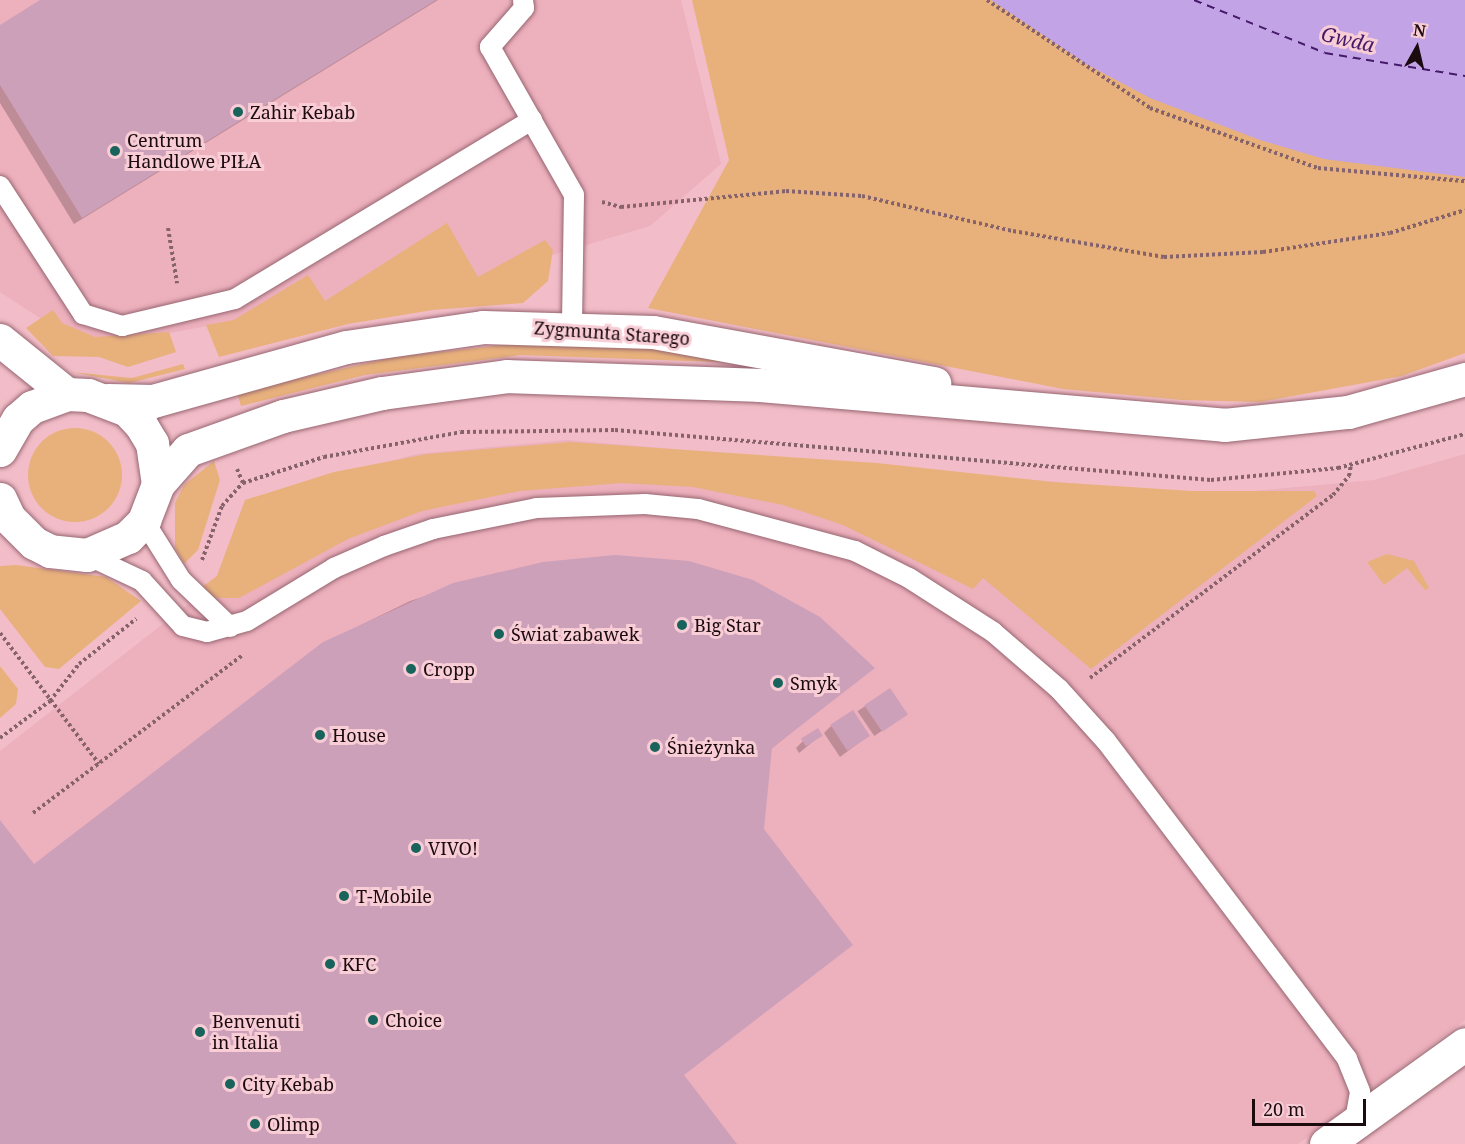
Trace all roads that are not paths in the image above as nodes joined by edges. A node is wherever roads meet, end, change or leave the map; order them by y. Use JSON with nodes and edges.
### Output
{"nodes":[{"id":1,"x":523,"y":0,"type":"edge"},
{"id":2,"x":532,"y":120,"type":"junction"},
{"id":3,"x":0,"y":186,"type":"edge"},
{"id":4,"x":572,"y":327,"type":"junction"},
{"id":5,"x":0,"y":340,"type":"edge"},
{"id":6,"x":1465,"y":379,"type":"edge"},
{"id":7,"x":68,"y":394,"type":"junction"},
{"id":8,"x":108,"y":400,"type":"junction"},
{"id":9,"x":1118,"y":419,"type":"junction"},
{"id":10,"x":2,"y":436,"type":"edge"},
{"id":11,"x":158,"y":483,"type":"junction"},
{"id":12,"x":0,"y":499,"type":"edge"},
{"id":13,"x":144,"y":521,"type":"junction"},
{"id":14,"x":0,"y":543,"type":"edge"},
{"id":15,"x":34,"y":543,"type":"junction"},
{"id":16,"x":87,"y":555,"type":"junction"},
{"id":17,"x":230,"y":627,"type":"junction"},
{"id":18,"x":1465,"y":1044,"type":"edge"},
{"id":19,"x":1355,"y":1121,"type":"junction"},
{"id":20,"x":1326,"y":1144,"type":"edge"}],
"edges":[{"from":1,"to":2,"type":"lane"},
{"from":2,"to":3,"type":"lane"},
{"from":2,"to":4,"type":"lane"},
{"from":4,"to":8,"type":"street","name":"Zygmunta Starego"},
{"from":4,"to":9,"type":"street","name":"Zygmunta Starego"},
{"from":5,"to":7,"type":"street"},
{"from":6,"to":9,"type":"street","name":"Zygmunta Starego"},
{"from":7,"to":8,"type":"street","name":"Zygmunta Starego"},
{"from":7,"to":10,"type":"street"},
{"from":8,"to":11,"type":"street"},
{"from":9,"to":11,"type":"street","name":"Zygmunta Starego"},
{"from":11,"to":13,"type":"street"},
{"from":12,"to":15,"type":"street"},
{"from":13,"to":16,"type":"street"},
{"from":13,"to":17,"type":"lane"},
{"from":14,"to":15,"type":"street"},
{"from":15,"to":16,"type":"street"},
{"from":16,"to":17,"type":"lane"},
{"from":17,"to":19,"type":"lane"},
{"from":18,"to":19,"type":"street"},
{"from":19,"to":20,"type":"street"}]}
